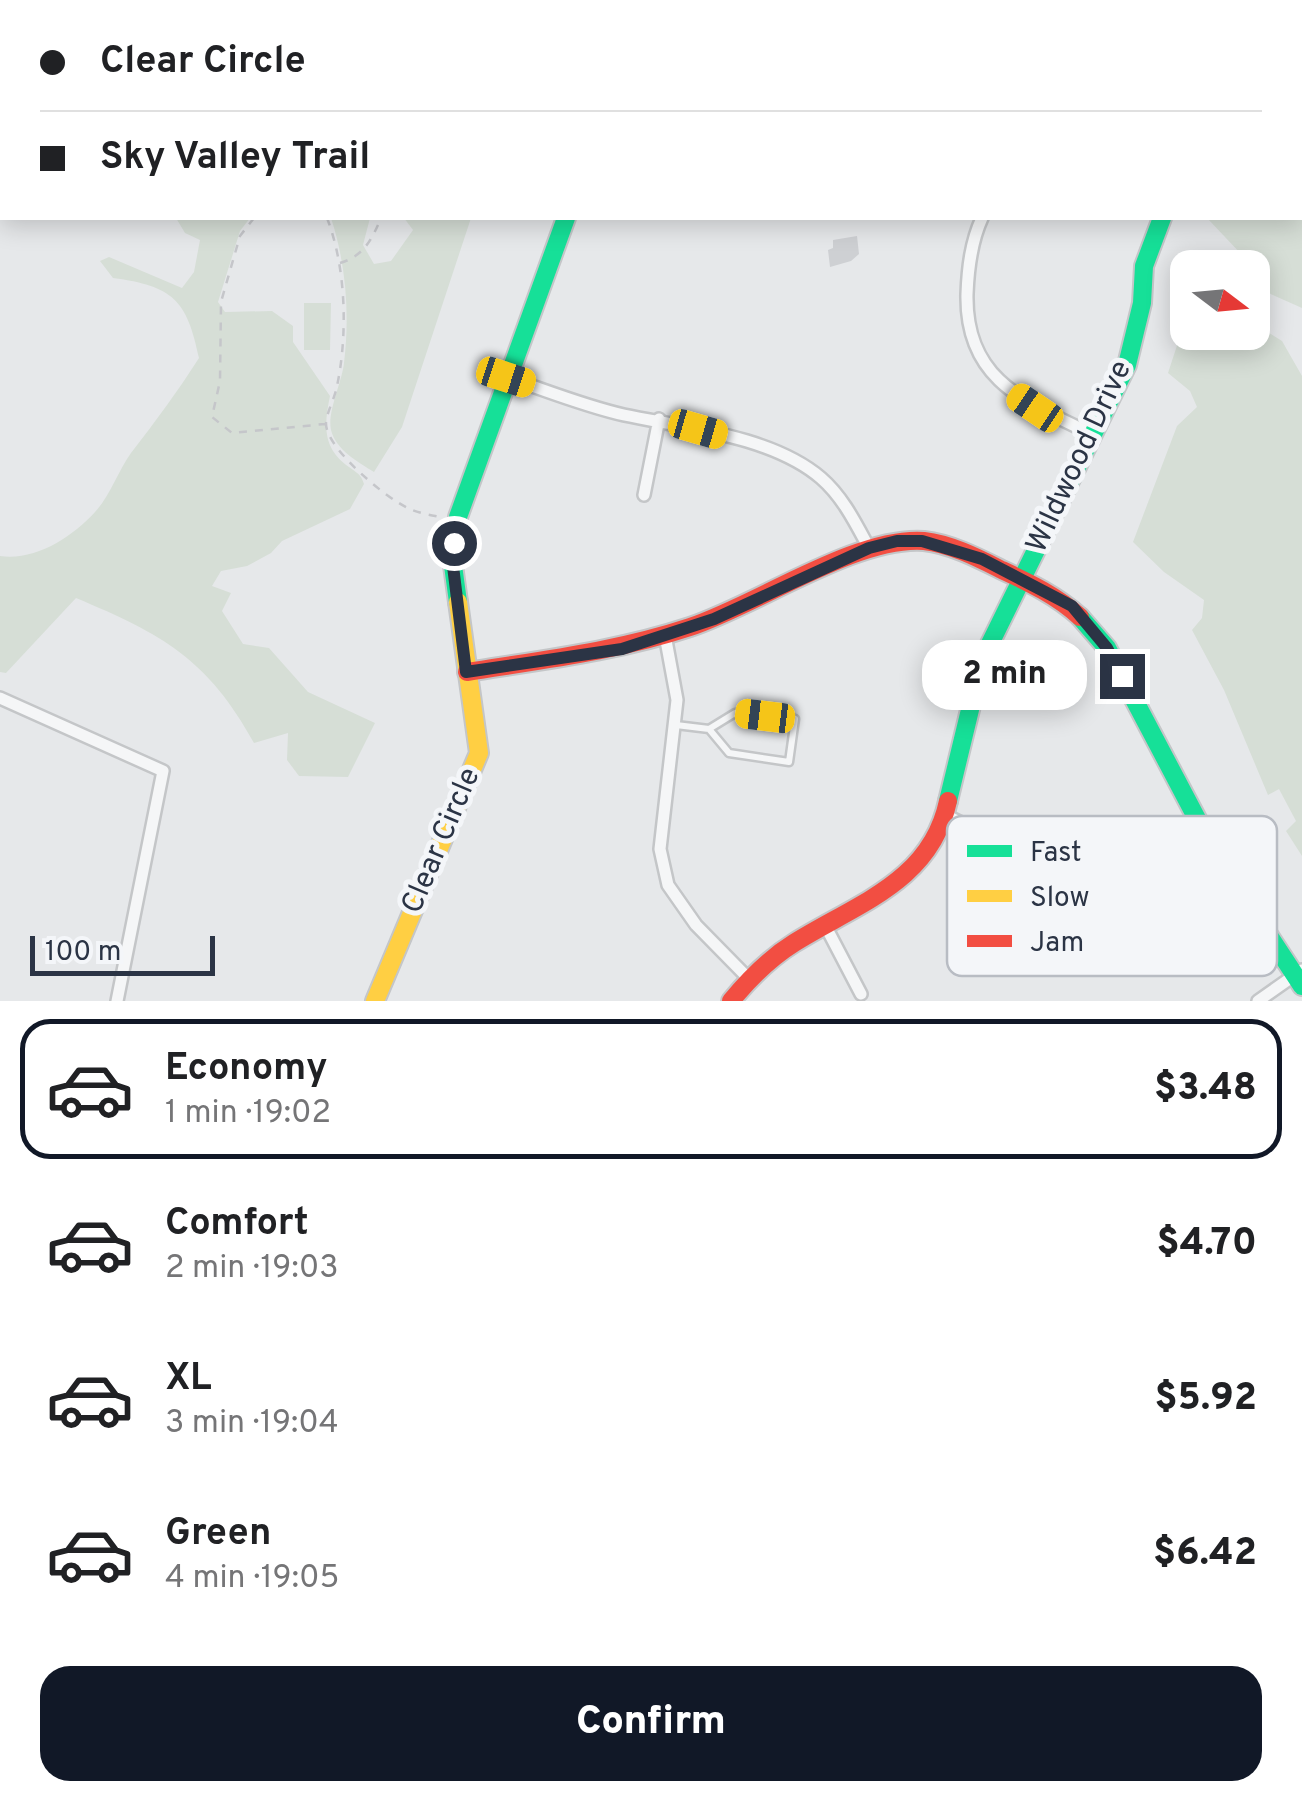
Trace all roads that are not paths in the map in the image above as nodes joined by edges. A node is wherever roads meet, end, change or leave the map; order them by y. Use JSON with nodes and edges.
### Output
{"nodes":[{"id":1,"x":565,"y":220,"type":"edge"},
{"id":2,"x":981,"y":220,"type":"edge"},
{"id":3,"x":1161,"y":220,"type":"edge"},
{"id":4,"x":506,"y":377,"type":"junction"},
{"id":5,"x":659,"y":419,"type":"junction"},
{"id":6,"x":1092,"y":434,"type":"junction"},
{"id":7,"x":644,"y":496,"type":"dead end"},
{"id":8,"x":869,"y":548,"type":"junction"},
{"id":9,"x":1022,"y":579,"type":"junction"},
{"id":10,"x":665,"y":635,"type":"junction"},
{"id":11,"x":466,"y":672,"type":"junction"},
{"id":12,"x":0,"y":698,"type":"edge"},
{"id":13,"x":675,"y":724,"type":"junction"},
{"id":14,"x":709,"y":729,"type":"junction"},
{"id":15,"x":945,"y":816,"type":"joint"},
{"id":16,"x":1195,"y":816,"type":"edge"},
{"id":17,"x":826,"y":927,"type":"junction"},
{"id":18,"x":1277,"y":945,"type":"edge"},
{"id":19,"x":1299,"y":977,"type":"edge"},
{"id":20,"x":749,"y":980,"type":"junction"},
{"id":21,"x":862,"y":994,"type":"dead end"},
{"id":22,"x":117,"y":1001,"type":"edge"},
{"id":23,"x":376,"y":1001,"type":"edge"},
{"id":24,"x":731,"y":1001,"type":"edge"},
{"id":25,"x":1258,"y":1001,"type":"edge"}],
"edges":[{"from":1,"to":4,"type":"street","name":"Clear Circle"},
{"from":2,"to":6,"type":"street"},
{"from":3,"to":6,"type":"street","name":"Wildwood Drive"},
{"from":4,"to":5,"type":"street"},
{"from":4,"to":11,"type":"street","name":"Clear Circle"},
{"from":5,"to":7,"type":"street"},
{"from":5,"to":8,"type":"street"},
{"from":6,"to":9,"type":"street","name":"Wildwood Drive"},
{"from":8,"to":9,"type":"street"},
{"from":8,"to":10,"type":"street"},
{"from":9,"to":15,"type":"street","name":"Wildwood Drive"},
{"from":9,"to":16,"type":"street"},
{"from":10,"to":11,"type":"street"},
{"from":10,"to":13,"type":"street"},
{"from":11,"to":23,"type":"street","name":"Clear Circle"},
{"from":12,"to":22,"type":"street"},
{"from":13,"to":14,"type":"lane"},
{"from":13,"to":20,"type":"street"},
{"from":14,"to":14,"type":"lane"},
{"from":15,"to":17,"type":"street","name":"Wildwood Drive"},
{"from":17,"to":20,"type":"street","name":"Wildwood Drive"},
{"from":17,"to":21,"type":"street"},
{"from":18,"to":19,"type":"street"},
{"from":19,"to":25,"type":"street"},
{"from":20,"to":24,"type":"street","name":"Wildwood Drive"}]}
